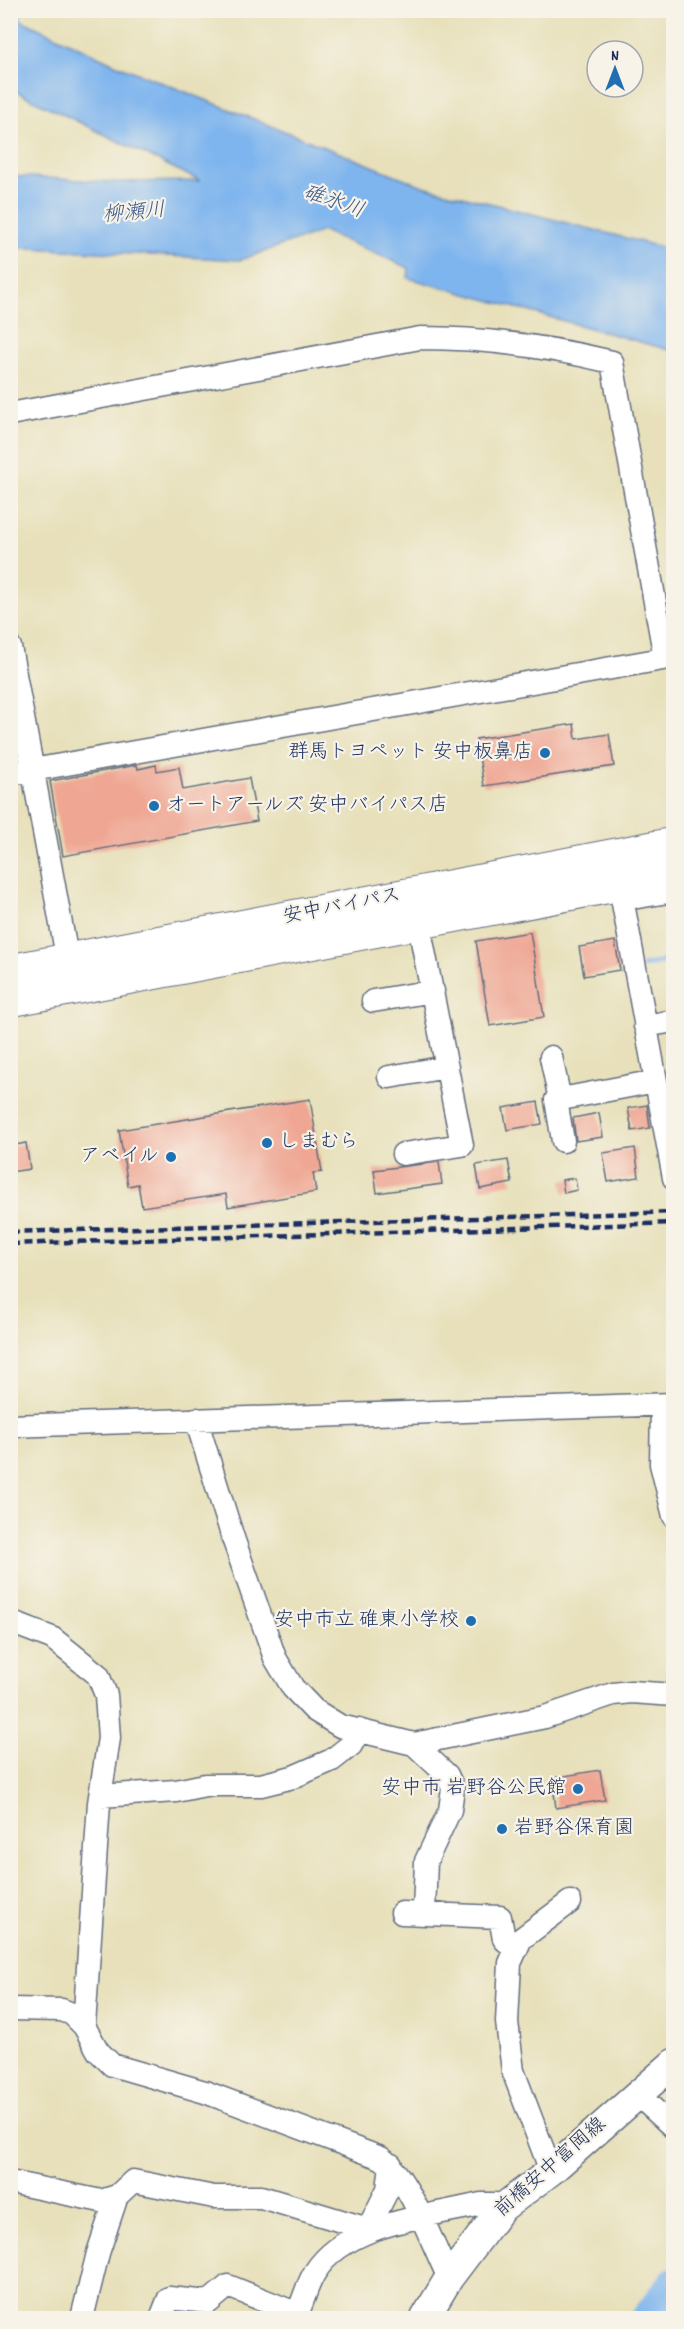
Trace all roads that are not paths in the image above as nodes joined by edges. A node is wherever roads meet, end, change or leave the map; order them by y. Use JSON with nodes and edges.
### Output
{"nodes":[{"id":1,"x":10,"y":414,"type":"edge"},
{"id":2,"x":10,"y":647,"type":"edge"},
{"id":3,"x":670,"y":657,"type":"edge"},
{"id":4,"x":21,"y":772,"type":"edge"},
{"id":5,"x":674,"y":844,"type":"edge"},
{"id":6,"x":674,"y":874,"type":"edge"},
{"id":7,"x":618,"y":880,"type":"junction"},
{"id":8,"x":674,"y":891,"type":"edge"},
{"id":9,"x":416,"y":908,"type":"junction"},
{"id":10,"x":10,"y":971,"type":"edge"},
{"id":11,"x":70,"y":974,"type":"junction"},
{"id":12,"x":433,"y":991,"type":"junction"},
{"id":13,"x":10,"y":1000,"type":"edge"},
{"id":14,"x":373,"y":1001,"type":"dead end"},
{"id":15,"x":674,"y":1021,"type":"edge"},
{"id":16,"x":645,"y":1026,"type":"junction"},
{"id":17,"x":551,"y":1057,"type":"dead end"},
{"id":18,"x":447,"y":1067,"type":"junction"},
{"id":19,"x":661,"y":1074,"type":"edge"},
{"id":20,"x":389,"y":1077,"type":"dead end"},
{"id":21,"x":560,"y":1100,"type":"junction"},
{"id":22,"x":668,"y":1117,"type":"edge"},
{"id":23,"x":563,"y":1141,"type":"dead end"},
{"id":24,"x":403,"y":1155,"type":"dead end"},
{"id":25,"x":674,"y":1178,"type":"edge"},
{"id":26,"x":668,"y":1405,"type":"edge"},
{"id":27,"x":196,"y":1419,"type":"junction"},
{"id":28,"x":10,"y":1426,"type":"edge"},
{"id":29,"x":674,"y":1516,"type":"edge"},
{"id":30,"x":10,"y":1622,"type":"edge"},
{"id":31,"x":674,"y":1695,"type":"edge"},
{"id":32,"x":358,"y":1730,"type":"junction"},
{"id":33,"x":414,"y":1744,"type":"junction"},
{"id":34,"x":100,"y":1796,"type":"junction"},
{"id":35,"x":570,"y":1902,"type":"dead end"},
{"id":36,"x":516,"y":1950,"type":"junction"},
{"id":37,"x":10,"y":2009,"type":"edge"},
{"id":38,"x":84,"y":2026,"type":"junction"},
{"id":39,"x":674,"y":2063,"type":"edge"},
{"id":40,"x":636,"y":2093,"type":"junction"},
{"id":41,"x":674,"y":2128,"type":"edge"},
{"id":42,"x":391,"y":2165,"type":"junction"},
{"id":43,"x":551,"y":2170,"type":"junction"},
{"id":44,"x":10,"y":2182,"type":"edge"},
{"id":45,"x":117,"y":2196,"type":"junction"},
{"id":46,"x":502,"y":2208,"type":"junction"},
{"id":47,"x":420,"y":2218,"type":"junction"},
{"id":48,"x":368,"y":2229,"type":"junction"},
{"id":49,"x":448,"y":2278,"type":"junction"},
{"id":50,"x":296,"y":2316,"type":"edge"},
{"id":51,"x":82,"y":2319,"type":"edge"},
{"id":52,"x":161,"y":2319,"type":"edge"},
{"id":53,"x":425,"y":2319,"type":"edge"}],
"edges":[{"from":1,"to":3,"type":"street"},
{"from":2,"to":4,"type":"street"},
{"from":3,"to":4,"type":"street"},
{"from":4,"to":11,"type":"street"},
{"from":5,"to":7,"type":"highway","name":"安中バイパス"},
{"from":6,"to":7,"type":"highway","name":"安中バイパス"},
{"from":7,"to":8,"type":"street"},
{"from":7,"to":9,"type":"highway","name":"安中バイパス"},
{"from":7,"to":16,"type":"street"},
{"from":9,"to":11,"type":"highway","name":"安中バイパス"},
{"from":9,"to":12,"type":"street"},
{"from":10,"to":11,"type":"highway","name":"安中バイパス"},
{"from":11,"to":13,"type":"highway","name":"安中バイパス"},
{"from":12,"to":14,"type":"street"},
{"from":12,"to":18,"type":"street"},
{"from":15,"to":16,"type":"street"},
{"from":16,"to":19,"type":"street"},
{"from":17,"to":21,"type":"street"},
{"from":18,"to":20,"type":"street"},
{"from":18,"to":24,"type":"street"},
{"from":19,"to":21,"type":"street"},
{"from":19,"to":22,"type":"street"},
{"from":21,"to":23,"type":"street"},
{"from":22,"to":25,"type":"street"},
{"from":26,"to":27,"type":"street"},
{"from":26,"to":29,"type":"street"},
{"from":27,"to":28,"type":"street"},
{"from":27,"to":32,"type":"street"},
{"from":30,"to":34,"type":"street"},
{"from":31,"to":33,"type":"street"},
{"from":32,"to":33,"type":"street"},
{"from":32,"to":34,"type":"street"},
{"from":33,"to":36,"type":"street"},
{"from":34,"to":38,"type":"street"},
{"from":35,"to":36,"type":"street"},
{"from":36,"to":43,"type":"street"},
{"from":37,"to":38,"type":"street"},
{"from":38,"to":42,"type":"street"},
{"from":39,"to":40,"type":"main road","name":"前橋安中富岡線"},
{"from":40,"to":41,"type":"street"},
{"from":40,"to":43,"type":"main road","name":"前橋安中富岡線"},
{"from":42,"to":47,"type":"street"},
{"from":42,"to":48,"type":"street"},
{"from":43,"to":46,"type":"main road","name":"前橋安中富岡線"},
{"from":44,"to":45,"type":"street"},
{"from":45,"to":48,"type":"street"},
{"from":45,"to":51,"type":"street"},
{"from":46,"to":47,"type":"street"},
{"from":46,"to":49,"type":"main road","name":"前橋安中富岡線"},
{"from":47,"to":48,"type":"street"},
{"from":47,"to":49,"type":"street"},
{"from":48,"to":50,"type":"street"},
{"from":49,"to":53,"type":"main road","name":"前橋安中富岡線"},
{"from":50,"to":52,"type":"street"}]}
